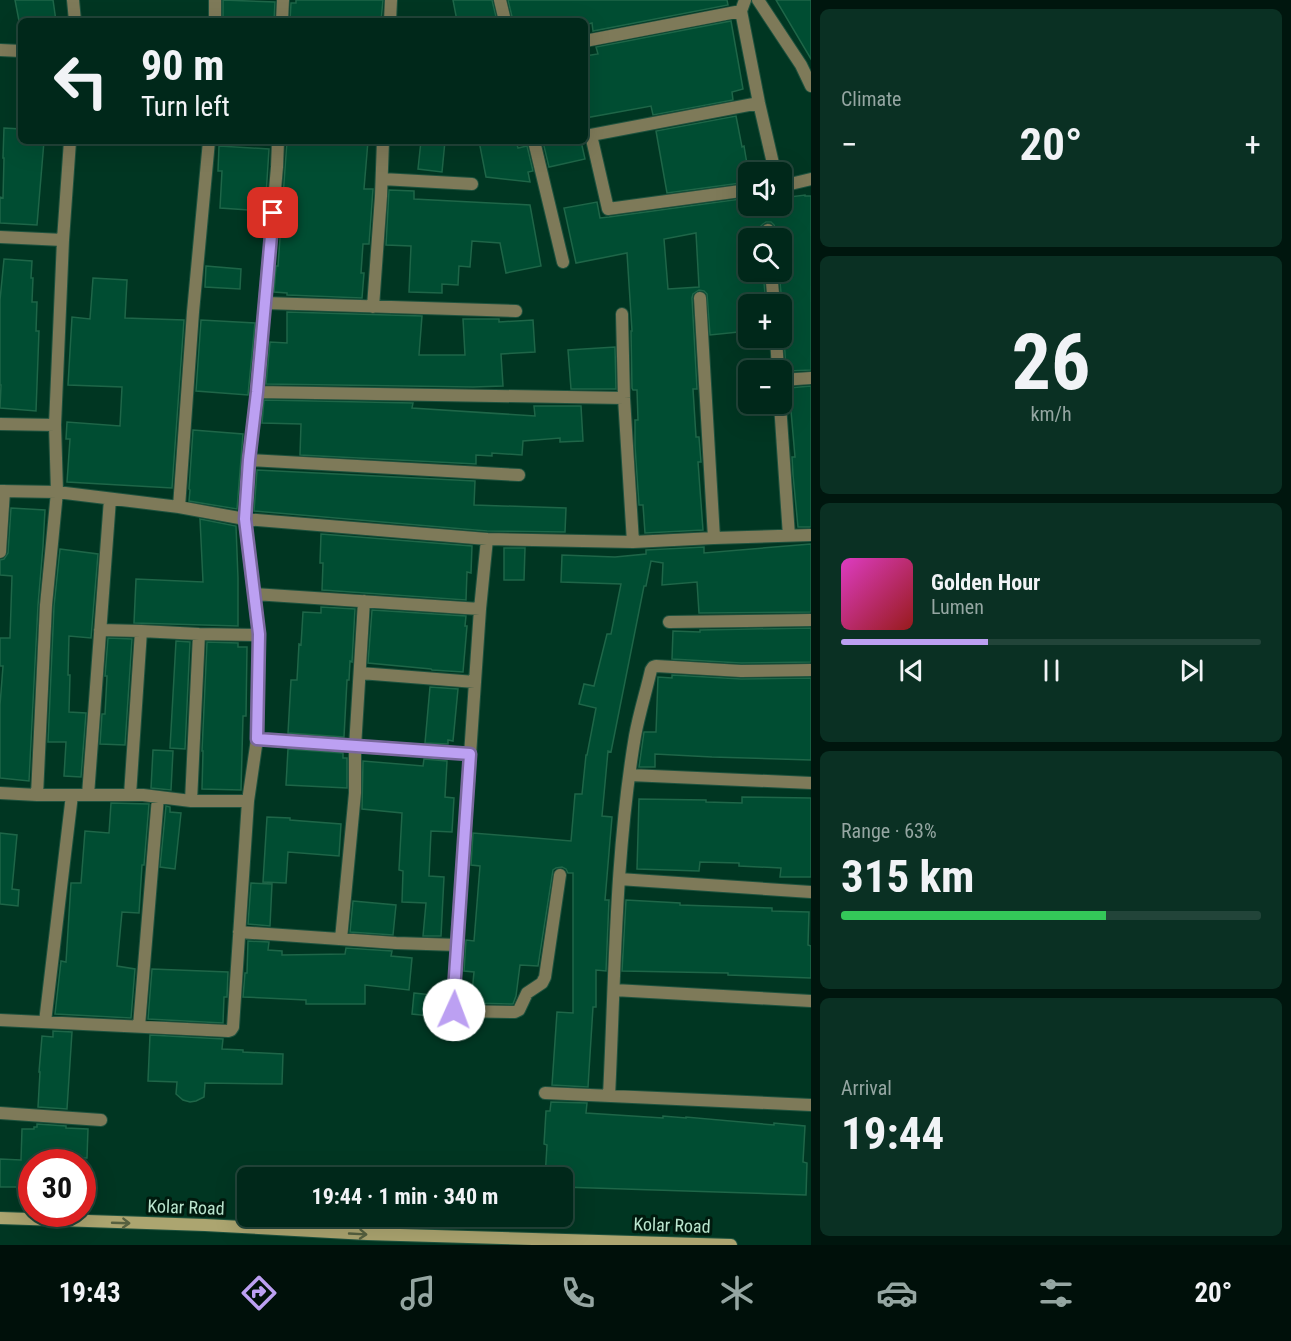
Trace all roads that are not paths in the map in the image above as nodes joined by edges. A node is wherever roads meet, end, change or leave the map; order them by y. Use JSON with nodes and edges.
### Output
{"nodes":[{"id":1,"x":73,"y":0,"type":"edge"},
{"id":2,"x":215,"y":0,"type":"edge"},
{"id":3,"x":283,"y":0,"type":"edge"},
{"id":4,"x":391,"y":0,"type":"edge"},
{"id":5,"x":500,"y":0,"type":"edge"},
{"id":6,"x":759,"y":0,"type":"edge"},
{"id":7,"x":743,"y":6,"type":"edge"},
{"id":8,"x":75,"y":18,"type":"edge"},
{"id":9,"x":215,"y":18,"type":"edge"},
{"id":10,"x":282,"y":18,"type":"edge"},
{"id":11,"x":390,"y":18,"type":"edge"},
{"id":12,"x":504,"y":18,"type":"edge"},
{"id":13,"x":588,"y":40,"type":"edge"},
{"id":14,"x":0,"y":50,"type":"edge"},
{"id":15,"x":18,"y":51,"type":"edge"},
{"id":16,"x":806,"y":62,"type":"edge"},
{"id":17,"x":811,"y":86,"type":"edge"},
{"id":18,"x":759,"y":103,"type":"junction"},
{"id":19,"x":70,"y":144,"type":"edge"},
{"id":20,"x":209,"y":144,"type":"edge"},
{"id":21,"x":278,"y":144,"type":"edge"},
{"id":22,"x":383,"y":144,"type":"edge"},
{"id":23,"x":535,"y":144,"type":"edge"},
{"id":24,"x":773,"y":162,"type":"edge"},
{"id":25,"x":811,"y":179,"type":"edge"},
{"id":26,"x":382,"y":180,"type":"junction"},
{"id":27,"x":472,"y":184,"type":"dead end"},
{"id":28,"x":792,"y":184,"type":"edge"},
{"id":29,"x":738,"y":191,"type":"edge"},
{"id":30,"x":0,"y":237,"type":"edge"},
{"id":31,"x":63,"y":240,"type":"junction"},
{"id":32,"x":562,"y":262,"type":"dead end"},
{"id":33,"x":700,"y":298,"type":"dead end"},
{"id":34,"x":265,"y":303,"type":"junction"},
{"id":35,"x":373,"y":308,"type":"junction"},
{"id":36,"x":516,"y":311,"type":"dead end"},
{"id":37,"x":622,"y":314,"type":"dead end"},
{"id":38,"x":811,"y":378,"type":"edge"},
{"id":39,"x":792,"y":379,"type":"edge"},
{"id":40,"x":257,"y":392,"type":"junction"},
{"id":41,"x":624,"y":398,"type":"junction"},
{"id":42,"x":781,"y":414,"type":"edge"},
{"id":43,"x":0,"y":424,"type":"edge"},
{"id":44,"x":55,"y":425,"type":"junction"},
{"id":45,"x":249,"y":460,"type":"junction"},
{"id":46,"x":519,"y":475,"type":"dead end"},
{"id":47,"x":2,"y":491,"type":"edge"},
{"id":48,"x":57,"y":492,"type":"junction"},
{"id":49,"x":110,"y":499,"type":"junction"},
{"id":50,"x":178,"y":507,"type":"junction"},
{"id":51,"x":245,"y":519,"type":"junction"},
{"id":52,"x":811,"y":535,"type":"edge"},
{"id":53,"x":789,"y":536,"type":"junction"},
{"id":54,"x":714,"y":538,"type":"junction"},
{"id":55,"x":487,"y":539,"type":"junction"},
{"id":56,"x":633,"y":542,"type":"junction"},
{"id":57,"x":0,"y":552,"type":"edge"},
{"id":58,"x":254,"y":594,"type":"junction"},
{"id":59,"x":364,"y":601,"type":"junction"},
{"id":60,"x":480,"y":609,"type":"junction"},
{"id":61,"x":811,"y":620,"type":"edge"},
{"id":62,"x":669,"y":622,"type":"dead end"},
{"id":63,"x":100,"y":630,"type":"junction"},
{"id":64,"x":141,"y":631,"type":"junction"},
{"id":65,"x":199,"y":634,"type":"junction"},
{"id":66,"x":259,"y":634,"type":"junction"},
{"id":67,"x":811,"y":670,"type":"edge"},
{"id":68,"x":360,"y":673,"type":"junction"},
{"id":69,"x":475,"y":682,"type":"junction"},
{"id":70,"x":257,"y":739,"type":"junction"},
{"id":71,"x":355,"y":747,"type":"junction"},
{"id":72,"x":470,"y":754,"type":"junction"},
{"id":73,"x":630,"y":775,"type":"junction"},
{"id":74,"x":811,"y":783,"type":"edge"},
{"id":75,"x":0,"y":793,"type":"edge"},
{"id":76,"x":37,"y":795,"type":"junction"},
{"id":77,"x":72,"y":795,"type":"junction"},
{"id":78,"x":88,"y":795,"type":"junction"},
{"id":79,"x":130,"y":795,"type":"junction"},
{"id":80,"x":158,"y":797,"type":"junction"},
{"id":81,"x":191,"y":801,"type":"junction"},
{"id":82,"x":248,"y":801,"type":"junction"},
{"id":83,"x":560,"y":874,"type":"dead end"},
{"id":84,"x":619,"y":879,"type":"junction"},
{"id":85,"x":811,"y":892,"type":"edge"},
{"id":86,"x":239,"y":932,"type":"junction"},
{"id":87,"x":341,"y":939,"type":"junction"},
{"id":88,"x":457,"y":945,"type":"junction"},
{"id":89,"x":614,"y":990,"type":"junction"},
{"id":90,"x":811,"y":1001,"type":"edge"},
{"id":91,"x":0,"y":1020,"type":"edge"},
{"id":92,"x":45,"y":1022,"type":"junction"},
{"id":93,"x":139,"y":1026,"type":"junction"},
{"id":94,"x":545,"y":1093,"type":"dead end"},
{"id":95,"x":609,"y":1096,"type":"junction"},
{"id":96,"x":811,"y":1105,"type":"edge"},
{"id":97,"x":0,"y":1113,"type":"edge"},
{"id":98,"x":101,"y":1119,"type":"dead end"},
{"id":99,"x":0,"y":1218,"type":"edge"},
{"id":100,"x":731,"y":1245,"type":"edge"}],
"edges":[{"from":1,"to":8,"type":"street"},
{"from":2,"to":9,"type":"street"},
{"from":3,"to":10,"type":"street"},
{"from":4,"to":11,"type":"street"},
{"from":5,"to":12,"type":"street"},
{"from":6,"to":16,"type":"street"},
{"from":7,"to":13,"type":"street"},
{"from":7,"to":18,"type":"street"},
{"from":14,"to":15,"type":"street"},
{"from":16,"to":17,"type":"street"},
{"from":18,"to":24,"type":"street"},
{"from":18,"to":29,"type":"street"},
{"from":19,"to":31,"type":"street"},
{"from":20,"to":50,"type":"street"},
{"from":21,"to":34,"type":"street"},
{"from":22,"to":26,"type":"street"},
{"from":23,"to":32,"type":"street"},
{"from":25,"to":28,"type":"street"},
{"from":26,"to":27,"type":"street"},
{"from":26,"to":35,"type":"street"},
{"from":30,"to":31,"type":"street"},
{"from":31,"to":44,"type":"street"},
{"from":33,"to":54,"type":"street"},
{"from":34,"to":35,"type":"street"},
{"from":34,"to":40,"type":"street"},
{"from":35,"to":36,"type":"street"},
{"from":37,"to":41,"type":"street"},
{"from":38,"to":39,"type":"street"},
{"from":40,"to":41,"type":"street"},
{"from":40,"to":45,"type":"street"},
{"from":41,"to":56,"type":"street"},
{"from":42,"to":53,"type":"street"},
{"from":43,"to":44,"type":"street"},
{"from":44,"to":48,"type":"street"},
{"from":45,"to":46,"type":"street"},
{"from":45,"to":51,"type":"street"},
{"from":47,"to":48,"type":"street"},
{"from":47,"to":57,"type":"street"},
{"from":48,"to":49,"type":"street"},
{"from":48,"to":76,"type":"street"},
{"from":49,"to":50,"type":"street"},
{"from":49,"to":63,"type":"street"},
{"from":50,"to":51,"type":"street"},
{"from":51,"to":55,"type":"street"},
{"from":51,"to":58,"type":"street"},
{"from":52,"to":53,"type":"street"},
{"from":53,"to":54,"type":"street"},
{"from":54,"to":56,"type":"street"},
{"from":55,"to":56,"type":"street"},
{"from":55,"to":60,"type":"street"},
{"from":58,"to":59,"type":"street"},
{"from":58,"to":66,"type":"street"},
{"from":59,"to":60,"type":"street"},
{"from":59,"to":68,"type":"street"},
{"from":60,"to":69,"type":"street"},
{"from":61,"to":62,"type":"street"},
{"from":63,"to":64,"type":"street"},
{"from":63,"to":78,"type":"street"},
{"from":64,"to":65,"type":"street"},
{"from":64,"to":79,"type":"street"},
{"from":65,"to":66,"type":"street"},
{"from":65,"to":81,"type":"street"},
{"from":66,"to":70,"type":"street"},
{"from":67,"to":73,"type":"street"},
{"from":68,"to":69,"type":"street"},
{"from":68,"to":71,"type":"street"},
{"from":69,"to":72,"type":"street"},
{"from":70,"to":71,"type":"street"},
{"from":70,"to":82,"type":"street"},
{"from":71,"to":72,"type":"street"},
{"from":71,"to":87,"type":"street"},
{"from":72,"to":88,"type":"street"},
{"from":73,"to":74,"type":"street"},
{"from":73,"to":84,"type":"street"},
{"from":75,"to":76,"type":"street"},
{"from":76,"to":77,"type":"street"},
{"from":77,"to":78,"type":"street"},
{"from":77,"to":92,"type":"street"},
{"from":78,"to":79,"type":"street"},
{"from":79,"to":80,"type":"street"},
{"from":80,"to":81,"type":"street"},
{"from":80,"to":93,"type":"street"},
{"from":81,"to":82,"type":"street"},
{"from":82,"to":86,"type":"street"},
{"from":83,"to":88,"type":"street"},
{"from":84,"to":85,"type":"street"},
{"from":84,"to":89,"type":"street"},
{"from":86,"to":87,"type":"street"},
{"from":86,"to":93,"type":"street"},
{"from":87,"to":88,"type":"street"},
{"from":89,"to":90,"type":"street"},
{"from":89,"to":95,"type":"street"},
{"from":91,"to":92,"type":"street"},
{"from":92,"to":93,"type":"street"},
{"from":94,"to":95,"type":"street"},
{"from":95,"to":96,"type":"street"},
{"from":97,"to":98,"type":"street"},
{"from":99,"to":100,"type":"main road","name":"Kolar Road","one_way":true}]}
